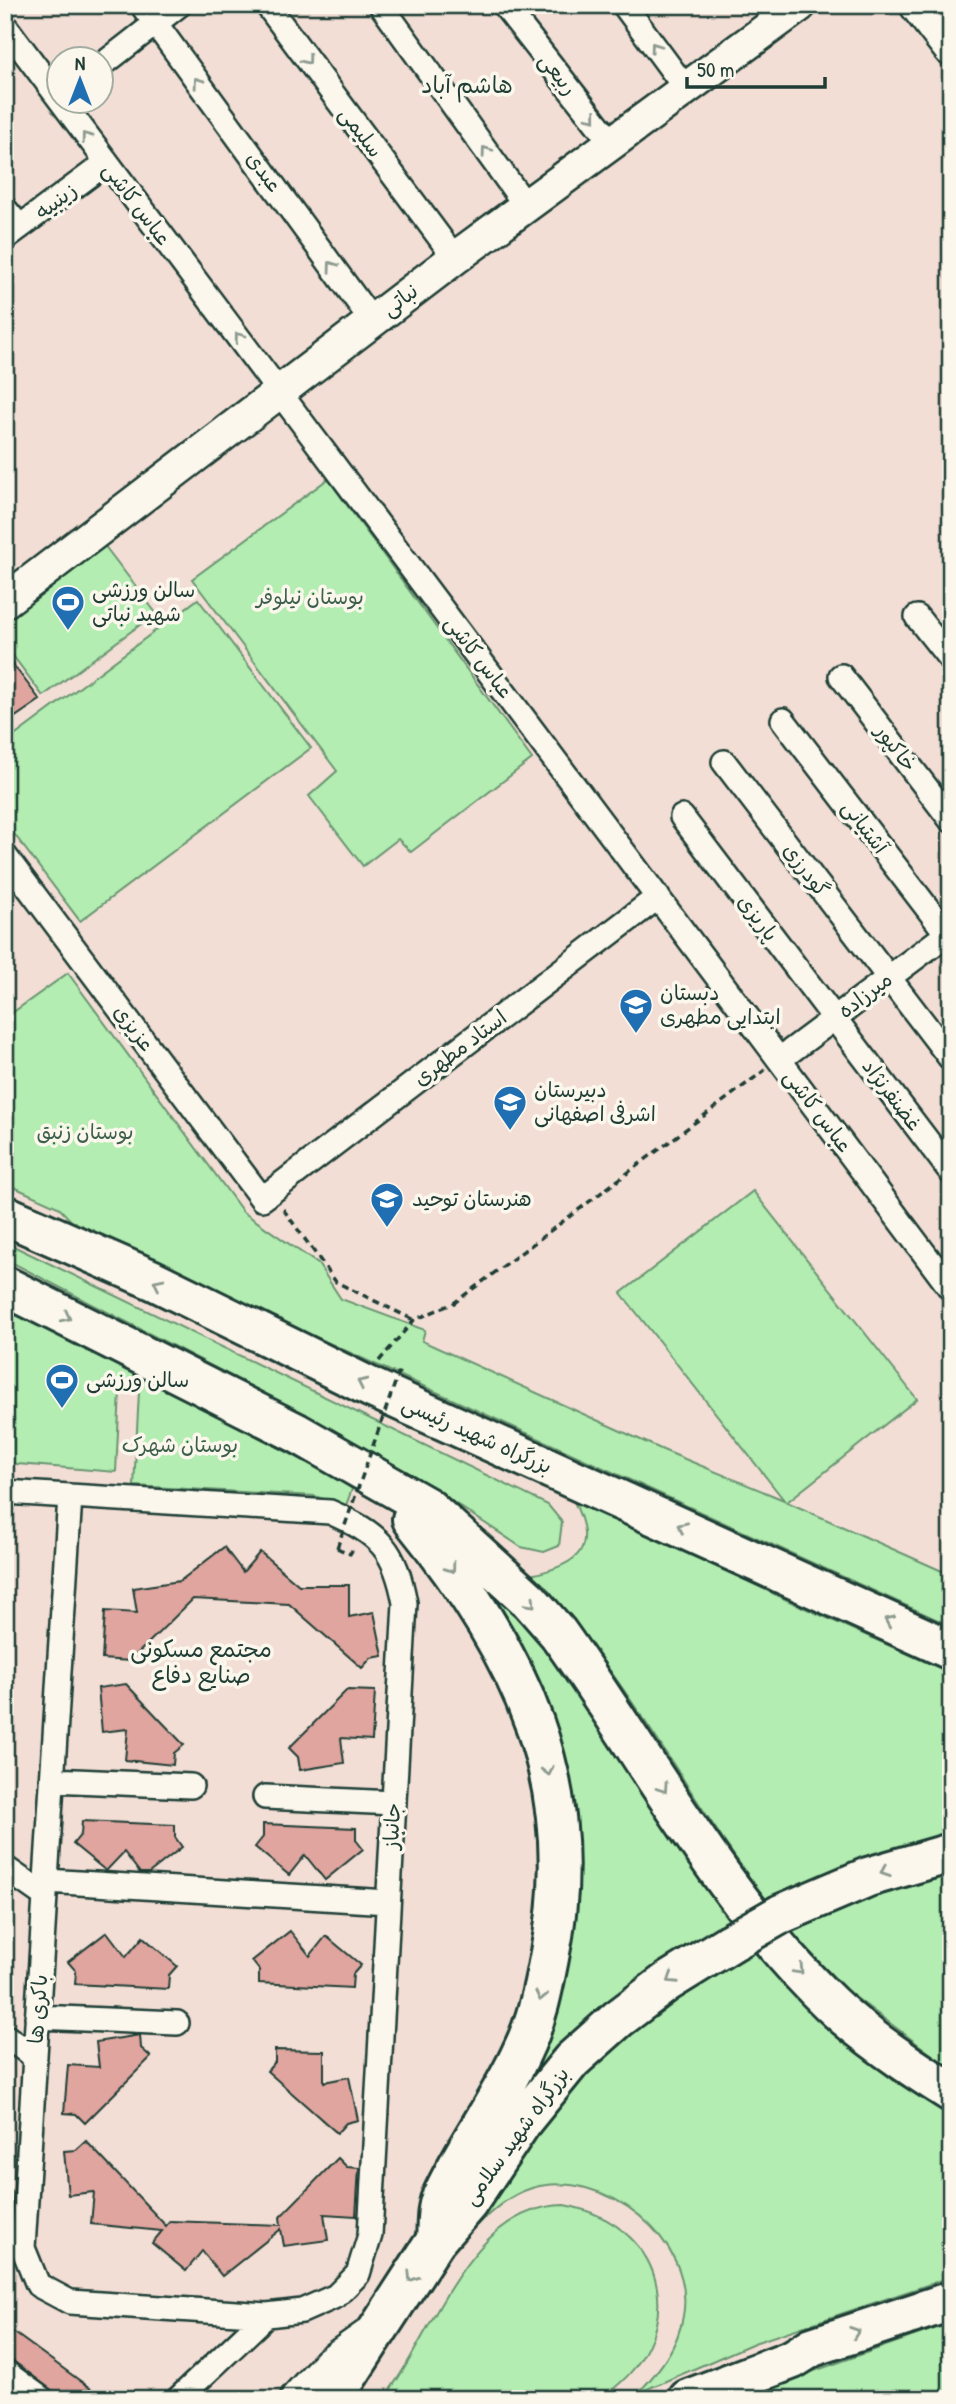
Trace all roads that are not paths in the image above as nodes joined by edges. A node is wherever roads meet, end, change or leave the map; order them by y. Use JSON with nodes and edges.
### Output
{"nodes":[{"id":1,"x":178,"y":5,"type":"edge"},
{"id":2,"x":267,"y":5,"type":"edge"},
{"id":3,"x":381,"y":5,"type":"edge"},
{"id":4,"x":504,"y":5,"type":"edge"},
{"id":5,"x":624,"y":5,"type":"edge"},
{"id":6,"x":800,"y":5,"type":"edge"},
{"id":7,"x":918,"y":5,"type":"edge"},
{"id":8,"x":149,"y":14,"type":"edge"},
{"id":9,"x":5,"y":26,"type":"edge"},
{"id":10,"x":951,"y":48,"type":"edge"},
{"id":11,"x":116,"y":50,"type":"edge"},
{"id":12,"x":46,"y":82,"type":"edge"},
{"id":13,"x":686,"y":89,"type":"junction"},
{"id":14,"x":71,"y":116,"type":"edge"},
{"id":15,"x":612,"y":143,"type":"junction"},
{"id":16,"x":106,"y":163,"type":"junction"},
{"id":17,"x":527,"y":206,"type":"junction"},
{"id":18,"x":5,"y":209,"type":"edge"},
{"id":19,"x":13,"y":233,"type":"edge"},
{"id":20,"x":455,"y":258,"type":"junction"},
{"id":21,"x":372,"y":321,"type":"junction"},
{"id":22,"x":280,"y":391,"type":"junction"},
{"id":23,"x":5,"y":601,"type":"edge"},
{"id":24,"x":916,"y":617,"type":"dead end"},
{"id":25,"x":951,"y":660,"type":"edge"},
{"id":26,"x":841,"y":676,"type":"dead end"},
{"id":27,"x":783,"y":720,"type":"dead end"},
{"id":28,"x":724,"y":762,"type":"dead end"},
{"id":29,"x":682,"y":817,"type":"dead end"},
{"id":30,"x":951,"y":820,"type":"edge"},
{"id":31,"x":5,"y":856,"type":"edge"},
{"id":32,"x":658,"y":897,"type":"junction"},
{"id":33,"x":949,"y":934,"type":"edge"},
{"id":34,"x":888,"y":978,"type":"junction"},
{"id":35,"x":834,"y":1019,"type":"junction"},
{"id":36,"x":780,"y":1059,"type":"junction"},
{"id":37,"x":951,"y":1059,"type":"edge"},
{"id":38,"x":951,"y":1172,"type":"edge"},
{"id":39,"x":267,"y":1195,"type":"joint"},
{"id":40,"x":5,"y":1215,"type":"edge"},
{"id":41,"x":5,"y":1286,"type":"edge"},
{"id":42,"x":951,"y":1289,"type":"edge"},
{"id":43,"x":377,"y":1477,"type":"junction"},
{"id":44,"x":5,"y":1492,"type":"edge"},
{"id":45,"x":70,"y":1496,"type":"junction"},
{"id":46,"x":951,"y":1650,"type":"edge"},
{"id":47,"x":52,"y":1780,"type":"junction"},
{"id":48,"x":191,"y":1786,"type":"dead end"},
{"id":49,"x":265,"y":1797,"type":"dead end"},
{"id":50,"x":394,"y":1803,"type":"junction"},
{"id":51,"x":951,"y":1853,"type":"edge"},
{"id":52,"x":5,"y":1868,"type":"edge"},
{"id":53,"x":45,"y":1888,"type":"junction"},
{"id":54,"x":388,"y":1902,"type":"junction"},
{"id":55,"x":37,"y":2017,"type":"junction"},
{"id":56,"x":177,"y":2023,"type":"dead end"},
{"id":57,"x":5,"y":2036,"type":"edge"},
{"id":58,"x":35,"y":2057,"type":"junction"},
{"id":59,"x":951,"y":2092,"type":"edge"},
{"id":60,"x":5,"y":2202,"type":"edge"},
{"id":61,"x":25,"y":2216,"type":"junction"},
{"id":62,"x":436,"y":2240,"type":"junction"},
{"id":63,"x":951,"y":2301,"type":"edge"},
{"id":64,"x":267,"y":2315,"type":"junction"},
{"id":65,"x":377,"y":2331,"type":"junction"},
{"id":66,"x":793,"y":2359,"type":"junction"},
{"id":67,"x":5,"y":2372,"type":"edge"},
{"id":68,"x":43,"y":2399,"type":"edge"},
{"id":69,"x":178,"y":2399,"type":"edge"},
{"id":70,"x":298,"y":2399,"type":"edge"},
{"id":71,"x":333,"y":2399,"type":"edge"},
{"id":72,"x":688,"y":2399,"type":"edge"},
{"id":73,"x":729,"y":2399,"type":"edge"}],
"edges":[{"from":1,"to":8,"type":"street"},
{"from":2,"to":20,"type":"street","name":"سلیمی","one_way":true},
{"from":17,"to":3,"type":"street","one_way":true},
{"from":4,"to":15,"type":"street","name":"ربیعی","one_way":true},
{"from":13,"to":5,"type":"street","one_way":true},
{"from":6,"to":13,"type":"main road","name":"نباتی"},
{"from":7,"to":10,"type":"main road"},
{"from":8,"to":11,"type":"street"},
{"from":21,"to":8,"type":"street","name":"عبدی","one_way":true},
{"from":9,"to":12,"type":"street","name":"عباس کاشی"},
{"from":13,"to":15,"type":"main road","name":"نباتی"},
{"from":16,"to":14,"type":"street","name":"عباس کاشی","one_way":true},
{"from":15,"to":17,"type":"main road","name":"نباتی"},
{"from":16,"to":19,"type":"street","name":"زینبیه"},
{"from":22,"to":16,"type":"street","name":"عباس کاشی","one_way":true},
{"from":17,"to":20,"type":"main road","name":"نباتی"},
{"from":18,"to":19,"type":"street"},
{"from":20,"to":21,"type":"main road","name":"نباتی"},
{"from":21,"to":22,"type":"main road","name":"نباتی"},
{"from":22,"to":23,"type":"main road","name":"نباتی"},
{"from":22,"to":32,"type":"street","name":"عباس کاشی"},
{"from":24,"to":25,"type":"street"},
{"from":26,"to":30,"type":"street","name":"خاکپور"},
{"from":27,"to":33,"type":"street","name":"آشتیانی"},
{"from":28,"to":34,"type":"street","name":"گودرزی"},
{"from":29,"to":35,"type":"street","name":"پاریزی"},
{"from":31,"to":39,"type":"street","name":"عزیزی"},
{"from":32,"to":36,"type":"street","name":"عباس کاشی"},
{"from":32,"to":39,"type":"street","name":"استاد مطهری"},
{"from":33,"to":34,"type":"street","name":"میرزاده"},
{"from":34,"to":35,"type":"street","name":"میرزاده"},
{"from":34,"to":37,"type":"street","name":"گودرزی"},
{"from":35,"to":36,"type":"street","name":"میرزاده"},
{"from":35,"to":38,"type":"street","name":"غضنفرنژاد"},
{"from":36,"to":42,"type":"street","name":"عباس کاشی"},
{"from":46,"to":40,"type":"highway","name":"بزرگراه شهید رئیسی","one_way":true},
{"from":41,"to":43,"type":"highway","one_way":true},
{"from":43,"to":59,"type":"highway","one_way":true},
{"from":43,"to":62,"type":"highway","one_way":true},
{"from":44,"to":45,"type":"street","name":"جانباز"},
{"from":45,"to":47,"type":"street","name":"باکری ها"},
{"from":45,"to":50,"type":"street","name":"جانباز"},
{"from":47,"to":48,"type":"street"},
{"from":47,"to":53,"type":"street","name":"باکری ها"},
{"from":49,"to":50,"type":"street"},
{"from":50,"to":54,"type":"street","name":"جانباز"},
{"from":51,"to":62,"type":"highway","name":"بزرگراه شهید سلامی","one_way":true,"bridge":true},
{"from":52,"to":53,"type":"street"},
{"from":53,"to":54,"type":"street"},
{"from":53,"to":55,"type":"street","name":"باکری ها"},
{"from":54,"to":64,"type":"street","name":"جانباز"},
{"from":55,"to":56,"type":"street"},
{"from":55,"to":58,"type":"street","name":"باکری ها"},
{"from":57,"to":58,"type":"street"},
{"from":58,"to":61,"type":"street","name":"باکری ها"},
{"from":60,"to":61,"type":"street"},
{"from":61,"to":64,"type":"street","name":"باکری ها"},
{"from":62,"to":65,"type":"highway","name":"بزرگراه شهید سلامی","one_way":true},
{"from":66,"to":63,"type":"highway","one_way":true},
{"from":64,"to":69,"type":"street"},
{"from":65,"to":70,"type":"main road"},
{"from":65,"to":71,"type":"highway","name":"بزرگراه شهید سلامی"},
{"from":66,"to":72,"type":"highway"},
{"from":66,"to":73,"type":"main road"},
{"from":67,"to":68,"type":"street"}]}
